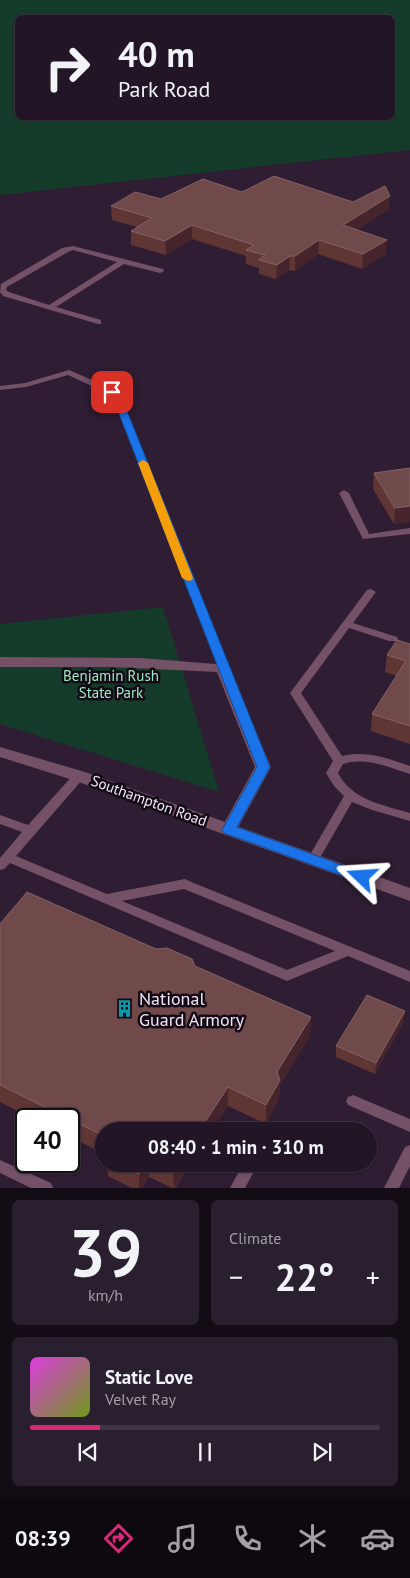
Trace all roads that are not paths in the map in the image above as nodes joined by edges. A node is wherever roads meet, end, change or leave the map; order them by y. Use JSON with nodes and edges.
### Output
{"nodes":[{"id":1,"x":124,"y":261,"type":"junction"},
{"id":2,"x":160,"y":271,"type":"dead end"},
{"id":3,"x":50,"y":308,"type":"junction"},
{"id":4,"x":98,"y":322,"type":"dead end"},
{"id":5,"x":0,"y":388,"type":"edge"},
{"id":6,"x":344,"y":493,"type":"dead end"},
{"id":7,"x":410,"y":531,"type":"edge"},
{"id":8,"x":371,"y":592,"type":"dead end"},
{"id":9,"x":346,"y":624,"type":"junction"},
{"id":10,"x":393,"y":639,"type":"dead end"},
{"id":11,"x":0,"y":662,"type":"edge"},
{"id":12,"x":223,"y":668,"type":"junction"},
{"id":13,"x":0,"y":752,"type":"edge"},
{"id":14,"x":339,"y":761,"type":"junction"},
{"id":15,"x":410,"y":770,"type":"edge"},
{"id":16,"x":79,"y":776,"type":"junction"},
{"id":17,"x":349,"y":797,"type":"junction"},
{"id":18,"x":410,"y":817,"type":"edge"},
{"id":19,"x":0,"y":819,"type":"edge"},
{"id":20,"x":229,"y":830,"type":"junction"},
{"id":21,"x":30,"y":831,"type":"junction"},
{"id":22,"x":313,"y":860,"type":"junction"},
{"id":23,"x":4,"y":862,"type":"edge"},
{"id":24,"x":410,"y":895,"type":"edge"},
{"id":25,"x":106,"y":899,"type":"junction"},
{"id":26,"x":348,"y":951,"type":"junction"},
{"id":27,"x":410,"y":976,"type":"edge"},
{"id":28,"x":353,"y":1101,"type":"dead end"},
{"id":29,"x":410,"y":1126,"type":"edge"},
{"id":30,"x":410,"y":1151,"type":"edge"},
{"id":31,"x":0,"y":1166,"type":"edge"},
{"id":32,"x":246,"y":1172,"type":"edge"},
{"id":33,"x":46,"y":1188,"type":"edge"},
{"id":34,"x":236,"y":1188,"type":"edge"},
{"id":35,"x":392,"y":1188,"type":"edge"}],
"edges":[{"from":1,"to":2,"type":"lane"},
{"from":1,"to":3,"type":"lane"},
{"from":1,"to":3,"type":"lane"},
{"from":3,"to":4,"type":"lane"},
{"from":5,"to":12,"type":"lane"},
{"from":6,"to":7,"type":"lane"},
{"from":8,"to":9,"type":"lane"},
{"from":9,"to":10,"type":"lane"},
{"from":9,"to":14,"type":"lane"},
{"from":11,"to":12,"type":"street"},
{"from":12,"to":20,"type":"street"},
{"from":13,"to":16,"type":"street","name":"Southampton Road"},
{"from":14,"to":15,"type":"lane"},
{"from":14,"to":17,"type":"lane"},
{"from":16,"to":20,"type":"street","name":"Southampton Road"},
{"from":16,"to":21,"type":"lane"},
{"from":17,"to":18,"type":"lane"},
{"from":17,"to":22,"type":"lane"},
{"from":19,"to":21,"type":"lane"},
{"from":20,"to":22,"type":"street","name":"Southampton Road"},
{"from":21,"to":23,"type":"lane"},
{"from":22,"to":24,"type":"street","name":"Southampton Road"},
{"from":23,"to":25,"type":"lane"},
{"from":25,"to":26,"type":"lane"},
{"from":25,"to":26,"type":"lane"},
{"from":26,"to":27,"type":"lane"},
{"from":28,"to":29,"type":"lane"},
{"from":30,"to":35,"type":"lane"},
{"from":31,"to":33,"type":"lane"},
{"from":32,"to":34,"type":"lane"}]}
